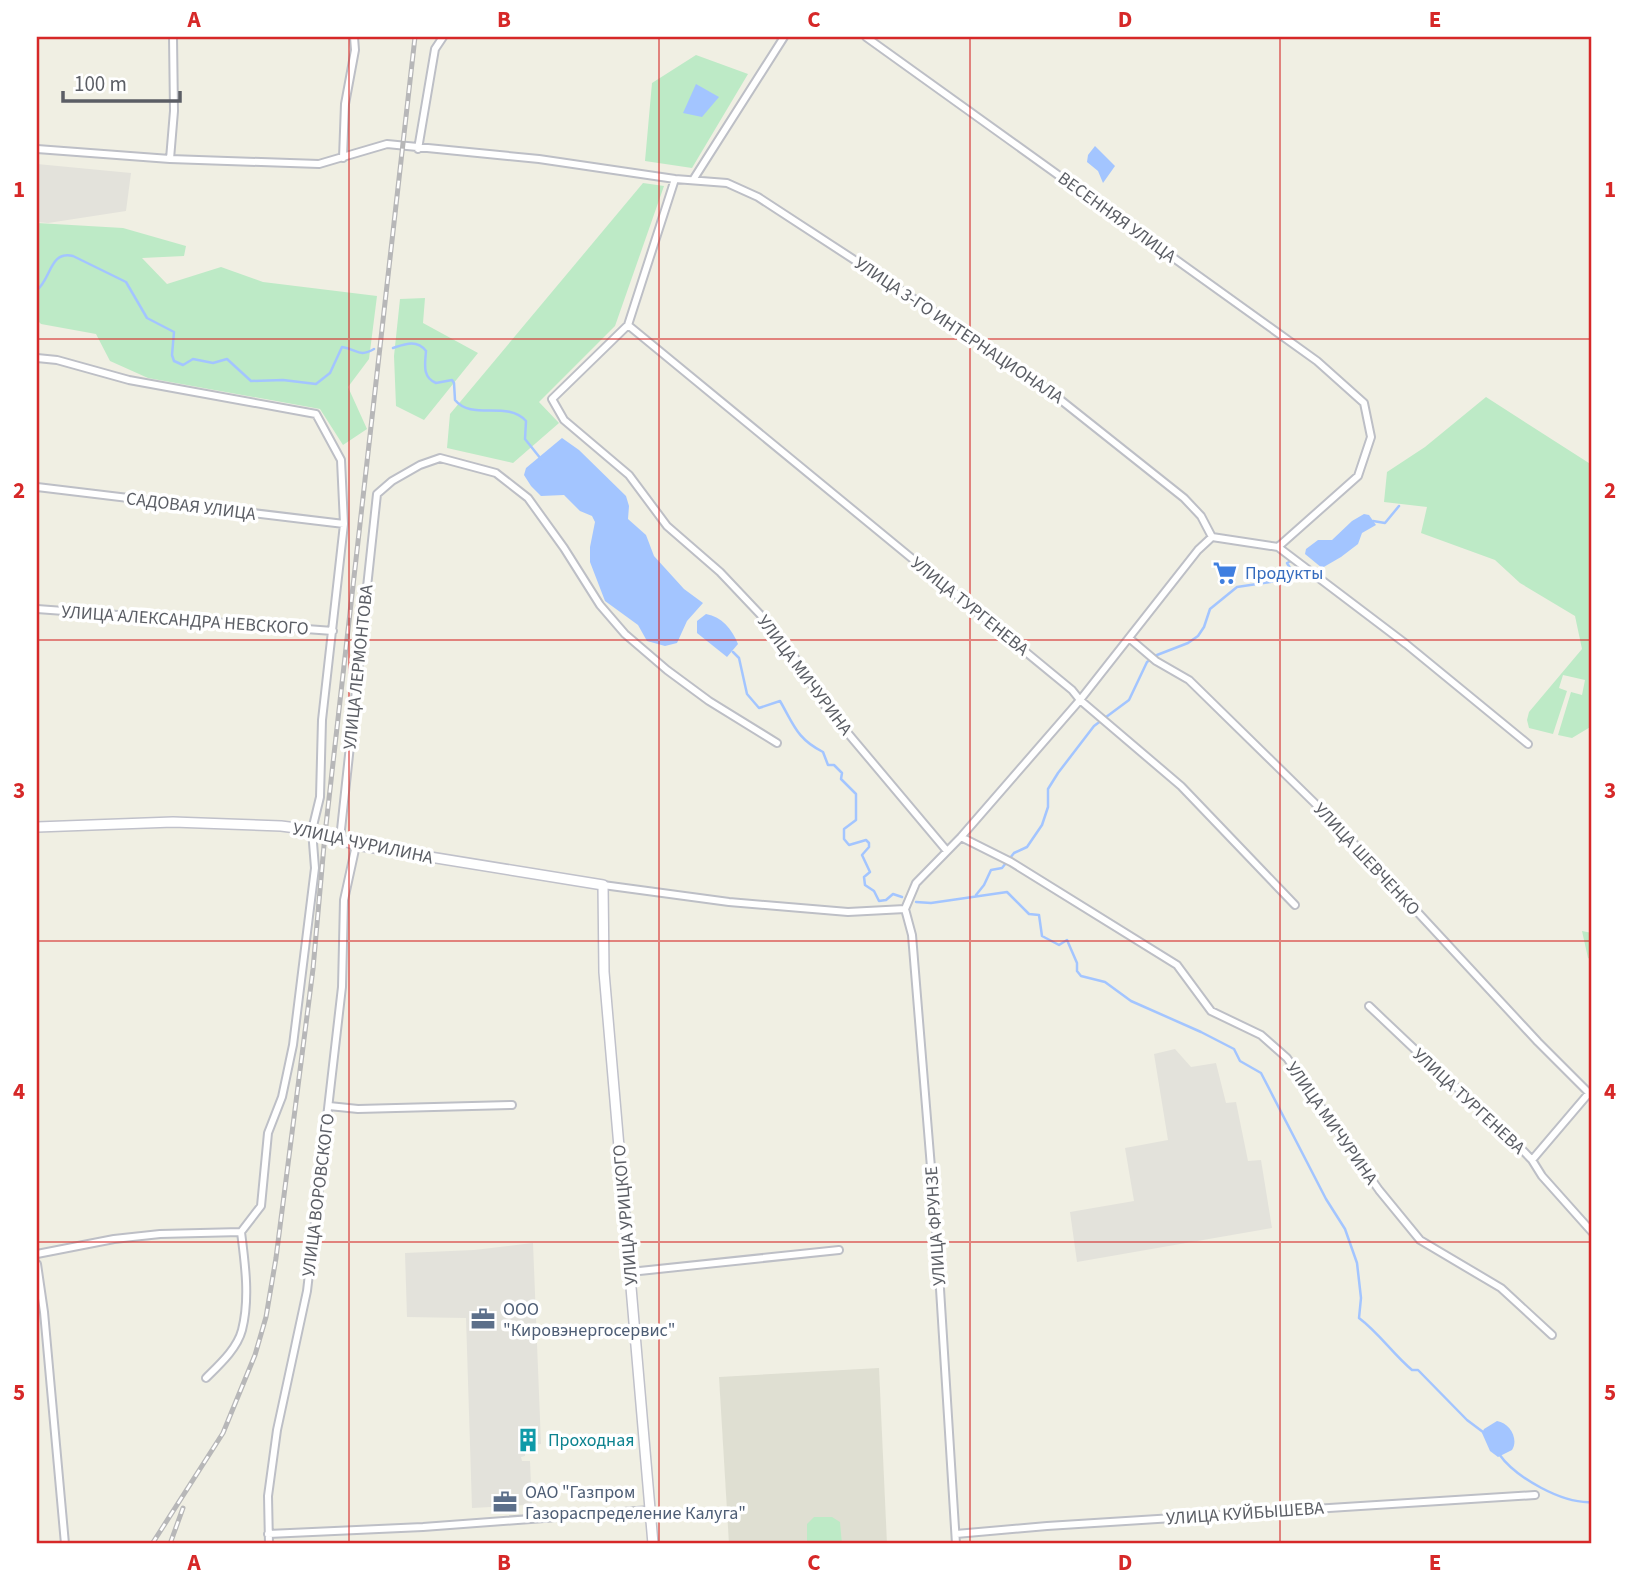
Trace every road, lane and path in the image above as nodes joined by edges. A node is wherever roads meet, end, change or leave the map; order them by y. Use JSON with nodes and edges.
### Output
{"nodes":[{"id":1,"x":173,"y":37,"type":"edge"},
{"id":2,"x":354,"y":37,"type":"edge"},
{"id":3,"x":443,"y":37,"type":"edge"},
{"id":4,"x":785,"y":37,"type":"edge"},
{"id":5,"x":866,"y":37,"type":"edge"},
{"id":6,"x":37,"y":149,"type":"edge"},
{"id":7,"x":418,"y":149,"type":"junction"},
{"id":8,"x":343,"y":158,"type":"junction"},
{"id":9,"x":170,"y":159,"type":"junction"},
{"id":10,"x":676,"y":179,"type":"junction"},
{"id":11,"x":693,"y":180,"type":"junction"},
{"id":12,"x":628,"y":325,"type":"junction"},
{"id":13,"x":37,"y":358,"type":"edge"},
{"id":14,"x":37,"y":487,"type":"edge"},
{"id":15,"x":344,"y":524,"type":"junction"},
{"id":16,"x":1212,"y":537,"type":"junction"},
{"id":17,"x":1278,"y":547,"type":"junction"},
{"id":18,"x":37,"y":610,"type":"edge"},
{"id":19,"x":333,"y":631,"type":"junction"},
{"id":20,"x":1129,"y":638,"type":"junction"},
{"id":21,"x":1080,"y":700,"type":"junction"},
{"id":22,"x":777,"y":743,"type":"dead end"},
{"id":23,"x":1528,"y":744,"type":"dead end"},
{"id":24,"x":37,"y":827,"type":"edge"},
{"id":25,"x":312,"y":830,"type":"junction"},
{"id":26,"x":961,"y":837,"type":"junction"},
{"id":27,"x":340,"y":839,"type":"junction"},
{"id":28,"x":356,"y":845,"type":"junction"},
{"id":29,"x":947,"y":851,"type":"junction"},
{"id":30,"x":603,"y":885,"type":"junction"},
{"id":31,"x":1295,"y":905,"type":"dead end"},
{"id":32,"x":905,"y":909,"type":"junction"},
{"id":33,"x":1370,"y":1006,"type":"dead end"},
{"id":34,"x":1591,"y":1094,"type":"edge"},
{"id":35,"x":512,"y":1105,"type":"dead end"},
{"id":36,"x":328,"y":1106,"type":"junction"},
{"id":37,"x":1531,"y":1160,"type":"junction"},
{"id":38,"x":241,"y":1232,"type":"junction"},
{"id":39,"x":1592,"y":1232,"type":"edge"},
{"id":40,"x":839,"y":1250,"type":"dead end"},
{"id":41,"x":37,"y":1254,"type":"edge"},
{"id":42,"x":37,"y":1264,"type":"edge"},
{"id":43,"x":630,"y":1272,"type":"junction"},
{"id":44,"x":1552,"y":1335,"type":"dead end"},
{"id":45,"x":206,"y":1378,"type":"dead end"},
{"id":46,"x":1535,"y":1495,"type":"dead end"},
{"id":47,"x":650,"y":1510,"type":"junction"},
{"id":48,"x":268,"y":1534,"type":"junction"},
{"id":49,"x":956,"y":1534,"type":"junction"},
{"id":50,"x":65,"y":1544,"type":"edge"},
{"id":51,"x":269,"y":1544,"type":"edge"},
{"id":52,"x":653,"y":1544,"type":"edge"},
{"id":53,"x":956,"y":1544,"type":"edge"}],
"edges":[{"from":1,"to":9,"type":"street"},
{"from":2,"to":8,"type":"street"},
{"from":3,"to":7,"type":"street"},
{"from":4,"to":11,"type":"street"},
{"from":5,"to":17,"type":"street","name":"ВЕСЕННЯЯ УЛИЦА"},
{"from":6,"to":9,"type":"street","name":"УЛИЦА 3-ГО ИНТЕРНАЦИОНАЛА"},
{"from":7,"to":8,"type":"street","name":"УЛИЦА 3-ГО ИНТЕРНАЦИОНАЛА"},
{"from":7,"to":10,"type":"street","name":"УЛИЦА 3-ГО ИНТЕРНАЦИОНАЛА"},
{"from":8,"to":9,"type":"street","name":"УЛИЦА 3-ГО ИНТЕРНАЦИОНАЛА"},
{"from":10,"to":11,"type":"street","name":"УЛИЦА 3-ГО ИНТЕРНАЦИОНАЛА"},
{"from":10,"to":12,"type":"street"},
{"from":11,"to":16,"type":"street","name":"УЛИЦА 3-ГО ИНТЕРНАЦИОНАЛА"},
{"from":12,"to":21,"type":"street","name":"УЛИЦА ТУРГЕНЕВА"},
{"from":12,"to":29,"type":"street","name":"УЛИЦА МИЧУРИНА"},
{"from":13,"to":15,"type":"street"},
{"from":14,"to":15,"type":"street","name":"САДОВАЯ УЛИЦА"},
{"from":15,"to":19,"type":"street"},
{"from":16,"to":17,"type":"street"},
{"from":16,"to":20,"type":"street"},
{"from":17,"to":23,"type":"street"},
{"from":18,"to":19,"type":"street","name":"УЛИЦА АЛЕКСАНДРА НЕВСКОГО"},
{"from":19,"to":25,"type":"street"},
{"from":20,"to":21,"type":"street"},
{"from":20,"to":34,"type":"street","name":"УЛИЦА ШЕВЧЕНКО"},
{"from":21,"to":26,"type":"street"},
{"from":21,"to":31,"type":"street","name":"УЛИЦА ТУРГЕНЕВА"},
{"from":22,"to":27,"type":"street","name":"УЛИЦА ЛЕРМОНТОВА"},
{"from":24,"to":25,"type":"street","name":"УЛИЦА ЧУРИЛИНА"},
{"from":25,"to":27,"type":"street","name":"УЛИЦА ЧУРИЛИНА"},
{"from":25,"to":38,"type":"street"},
{"from":26,"to":29,"type":"street"},
{"from":26,"to":44,"type":"street","name":"УЛИЦА МИЧУРИНА"},
{"from":27,"to":28,"type":"street","name":"УЛИЦА ЧУРИЛИНА"},
{"from":28,"to":30,"type":"street","name":"УЛИЦА ЧУРИЛИНА"},
{"from":28,"to":36,"type":"street","name":"УЛИЦА ВОРОВСКОГО"},
{"from":29,"to":32,"type":"street"},
{"from":30,"to":32,"type":"street"},
{"from":30,"to":43,"type":"street","name":"УЛИЦА УРИЦКОГО"},
{"from":32,"to":49,"type":"street","name":"УЛИЦА ФРУНЗЕ"},
{"from":33,"to":37,"type":"street","name":"УЛИЦА ТУРГЕНЕВА"},
{"from":34,"to":37,"type":"street"},
{"from":35,"to":36,"type":"street"},
{"from":36,"to":48,"type":"street","name":"УЛИЦА ВОРОВСКОГО"},
{"from":37,"to":39,"type":"street","name":"УЛИЦА ТУРГЕНЕВА"},
{"from":38,"to":41,"type":"street"},
{"from":38,"to":45,"type":"street"},
{"from":40,"to":43,"type":"street"},
{"from":42,"to":50,"type":"street"},
{"from":43,"to":47,"type":"street","name":"УЛИЦА УРИЦКОГО"},
{"from":46,"to":49,"type":"street","name":"УЛИЦА КУЙБЫШЕВА"},
{"from":47,"to":48,"type":"street"},
{"from":47,"to":52,"type":"street","name":"УЛИЦА УРИЦКОГО"},
{"from":48,"to":51,"type":"street","name":"УЛИЦА ВОРОВСКОГО"},
{"from":49,"to":53,"type":"street","name":"УЛИЦА ФРУНЗЕ"}]}
